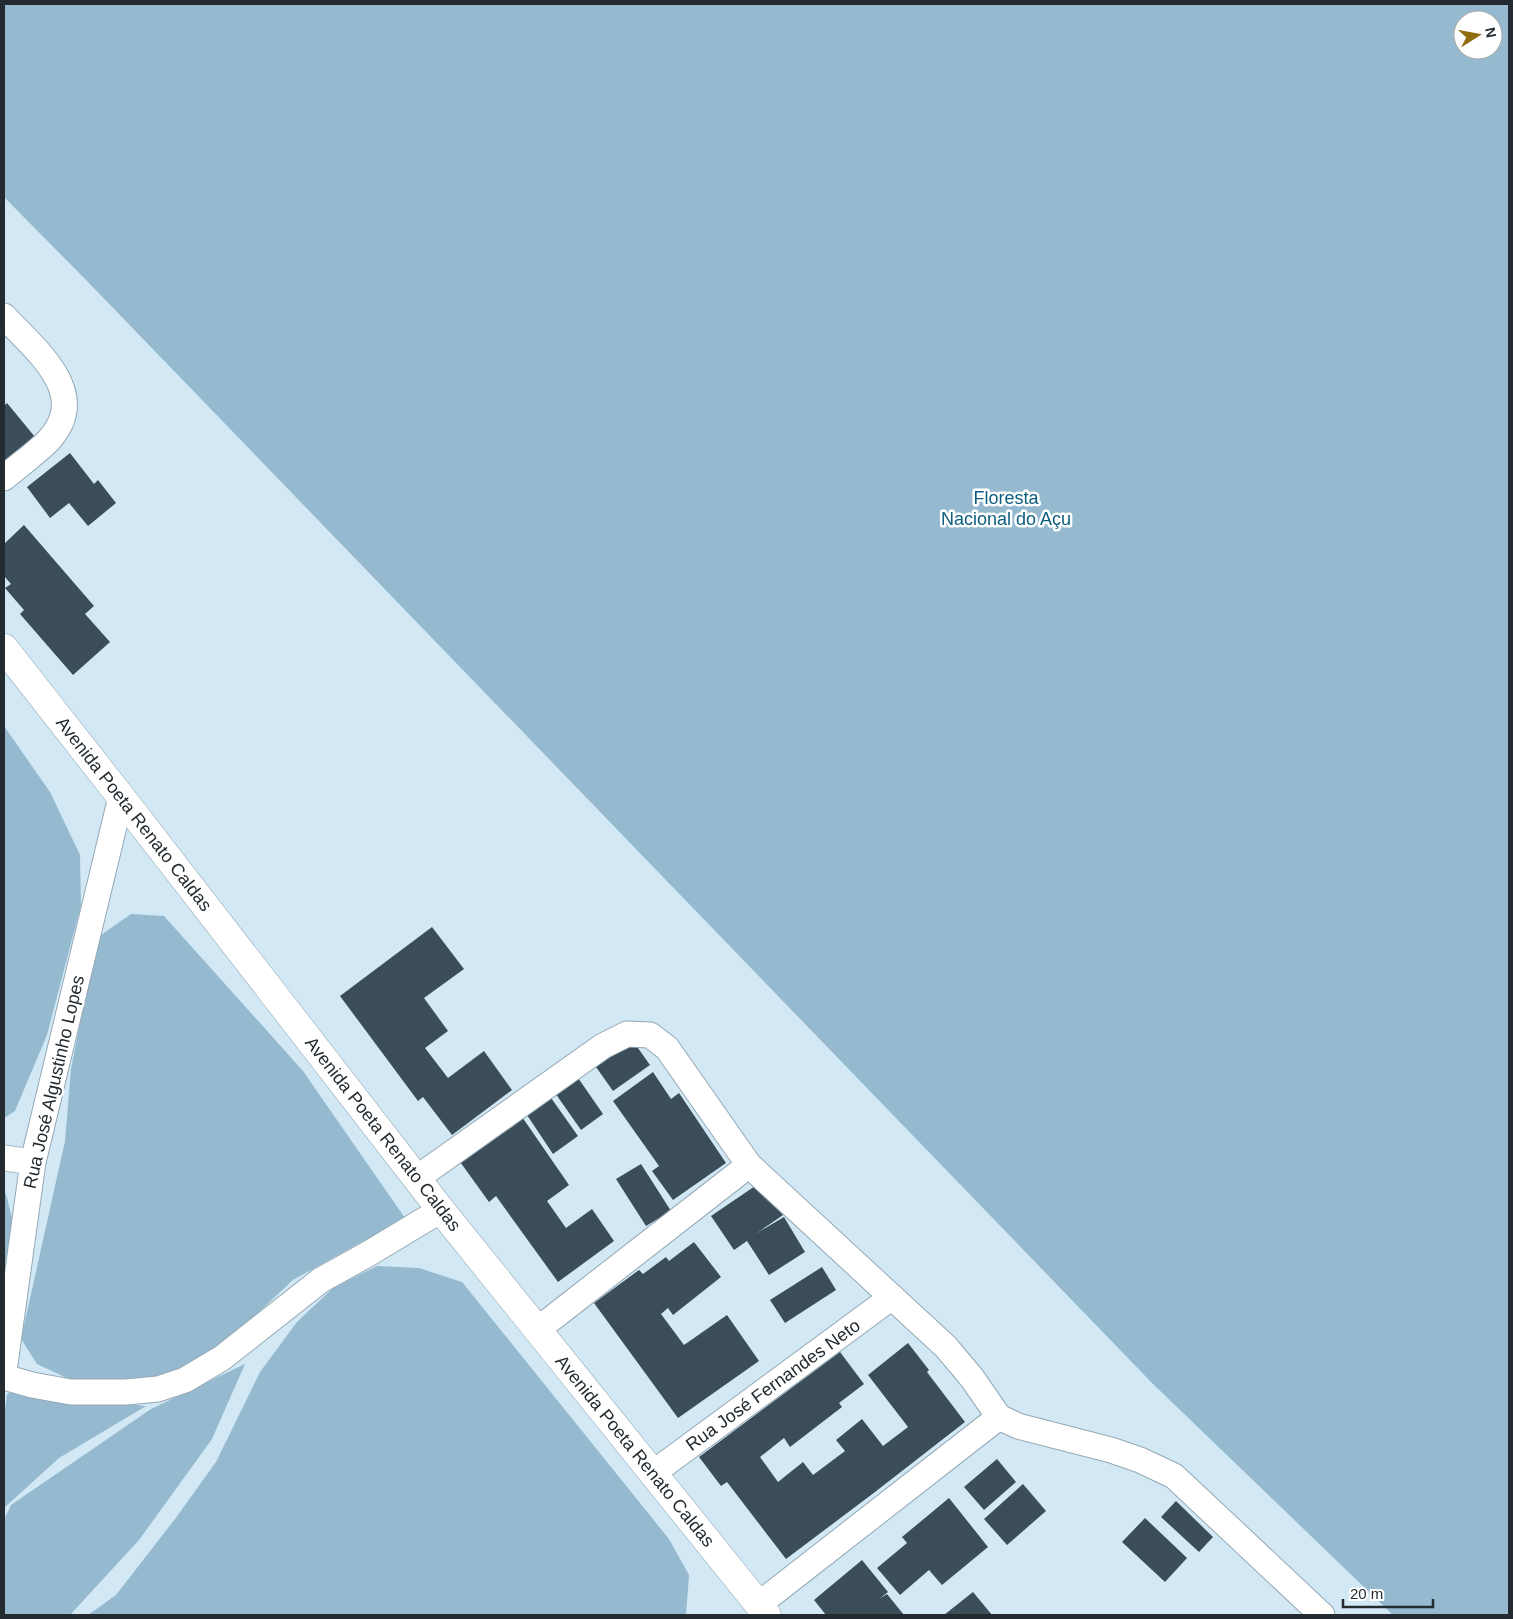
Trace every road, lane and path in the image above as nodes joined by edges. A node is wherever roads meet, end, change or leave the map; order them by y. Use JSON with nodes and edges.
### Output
{"nodes":[{"id":1,"x":4,"y":316,"type":"edge"},
{"id":2,"x":4,"y":478,"type":"edge"},
{"id":3,"x":4,"y":648,"type":"edge"},
{"id":4,"x":121,"y":796,"type":"junction"},
{"id":5,"x":4,"y":1158,"type":"edge"},
{"id":6,"x":34,"y":1162,"type":"junction"},
{"id":7,"x":749,"y":1166,"type":"junction"},
{"id":8,"x":416,"y":1178,"type":"junction"},
{"id":9,"x":441,"y":1210,"type":"junction"},
{"id":10,"x":892,"y":1297,"type":"junction"},
{"id":11,"x":537,"y":1330,"type":"junction"},
{"id":12,"x":4,"y":1371,"type":"edge"},
{"id":13,"x":4,"y":1377,"type":"edge"},
{"id":14,"x":999,"y":1417,"type":"junction"},
{"id":15,"x":653,"y":1473,"type":"junction"},
{"id":16,"x":762,"y":1610,"type":"edge"},
{"id":17,"x":1322,"y":1615,"type":"edge"}],
"edges":[{"from":1,"to":2,"type":"street"},
{"from":3,"to":4,"type":"main road","name":"Avenida Poeta Renato Caldas"},
{"from":4,"to":6,"type":"street","name":"Rua José Algustinho Lopes"},
{"from":4,"to":8,"type":"main road","name":"Avenida Poeta Renato Caldas"},
{"from":5,"to":6,"type":"street"},
{"from":6,"to":12,"type":"street","name":"Rua José Algustinho Lopes"},
{"from":7,"to":8,"type":"street"},
{"from":7,"to":10,"type":"street"},
{"from":7,"to":11,"type":"street"},
{"from":8,"to":9,"type":"main road","name":"Avenida Poeta Renato Caldas"},
{"from":9,"to":11,"type":"main road","name":"Avenida Poeta Renato Caldas"},
{"from":9,"to":13,"type":"street"},
{"from":10,"to":14,"type":"street"},
{"from":10,"to":15,"type":"street","name":"Rua José Fernandes Neto"},
{"from":11,"to":15,"type":"main road","name":"Avenida Poeta Renato Caldas"},
{"from":14,"to":16,"type":"street"},
{"from":14,"to":17,"type":"street"},
{"from":15,"to":16,"type":"main road","name":"Avenida Poeta Renato Caldas"}]}
